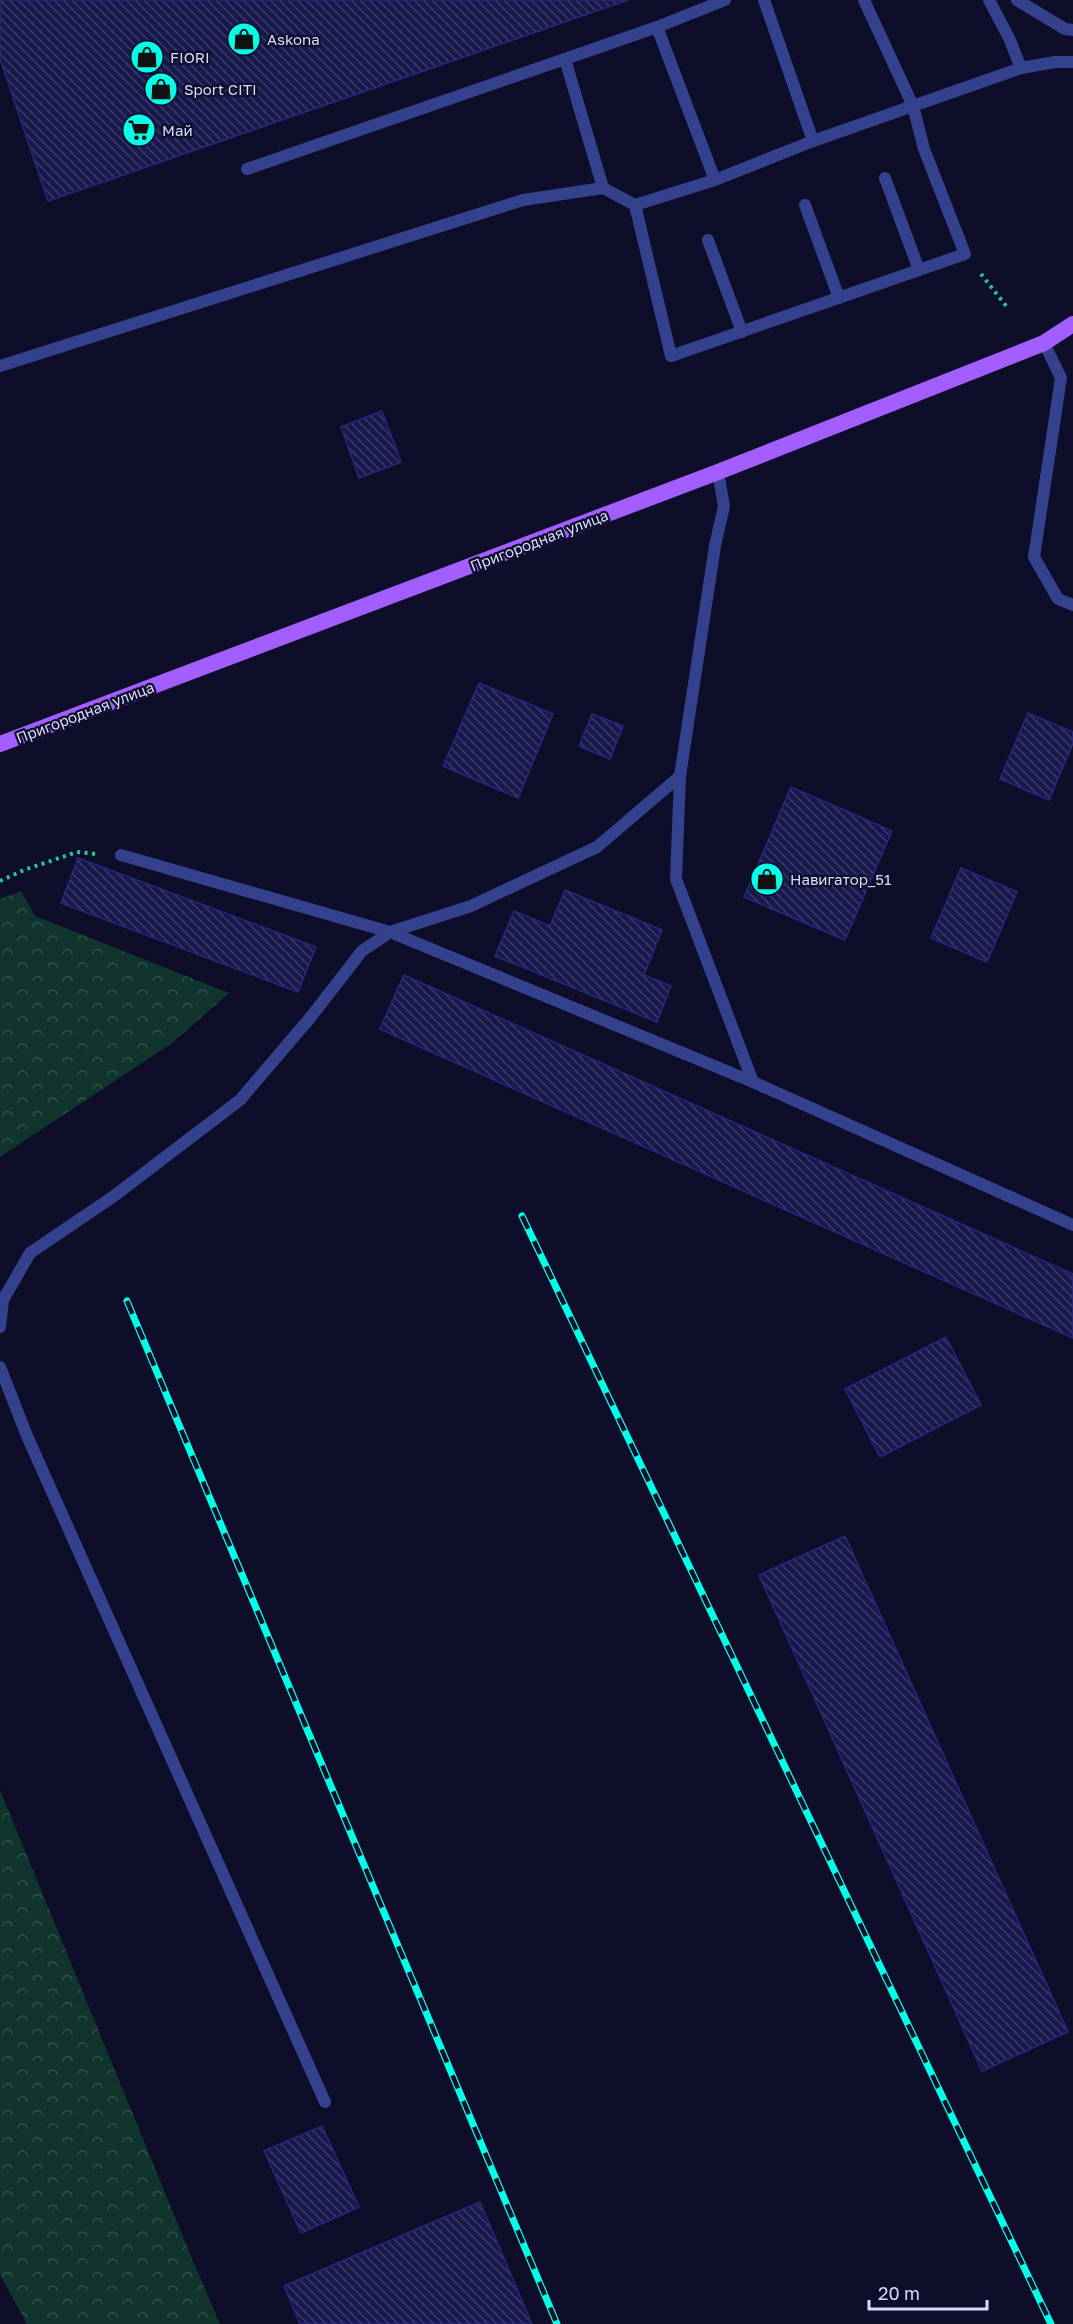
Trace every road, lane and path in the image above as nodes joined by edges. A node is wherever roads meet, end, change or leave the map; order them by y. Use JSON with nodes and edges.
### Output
{"nodes":[{"id":1,"x":725,"y":0,"type":"edge"},
{"id":2,"x":764,"y":0,"type":"edge"},
{"id":3,"x":864,"y":0,"type":"edge"},
{"id":4,"x":989,"y":0,"type":"edge"},
{"id":5,"x":1017,"y":0,"type":"edge"},
{"id":6,"x":657,"y":27,"type":"junction"},
{"id":7,"x":1073,"y":30,"type":"edge"},
{"id":8,"x":566,"y":59,"type":"junction"},
{"id":9,"x":1073,"y":62,"type":"edge"},
{"id":10,"x":1020,"y":68,"type":"junction"},
{"id":11,"x":1073,"y":68,"type":"edge"},
{"id":12,"x":913,"y":106,"type":"junction"},
{"id":13,"x":813,"y":141,"type":"junction"},
{"id":14,"x":247,"y":169,"type":"dead end"},
{"id":15,"x":885,"y":178,"type":"dead end"},
{"id":16,"x":715,"y":180,"type":"junction"},
{"id":17,"x":603,"y":188,"type":"junction"},
{"id":18,"x":805,"y":205,"type":"dead end"},
{"id":19,"x":635,"y":206,"type":"junction"},
{"id":20,"x":708,"y":240,"type":"dead end"},
{"id":21,"x":965,"y":254,"type":"junction"},
{"id":22,"x":919,"y":270,"type":"junction"},
{"id":23,"x":839,"y":298,"type":"junction"},
{"id":24,"x":1007,"y":307,"type":"dead end"},
{"id":25,"x":1073,"y":324,"type":"edge"},
{"id":26,"x":742,"y":332,"type":"junction"},
{"id":27,"x":1073,"y":337,"type":"edge"},
{"id":28,"x":1044,"y":343,"type":"junction"},
{"id":29,"x":0,"y":366,"type":"edge"},
{"id":30,"x":718,"y":472,"type":"junction"},
{"id":31,"x":1073,"y":604,"type":"edge"},
{"id":32,"x":0,"y":744,"type":"edge"},
{"id":33,"x":680,"y":776,"type":"junction"},
{"id":34,"x":121,"y":855,"type":"joint"},
{"id":35,"x":0,"y":881,"type":"edge"},
{"id":36,"x":390,"y":932,"type":"junction"},
{"id":37,"x":753,"y":1082,"type":"junction"},
{"id":38,"x":1073,"y":1226,"type":"edge"},
{"id":39,"x":0,"y":1327,"type":"edge"},
{"id":40,"x":0,"y":1367,"type":"edge"},
{"id":41,"x":325,"y":2102,"type":"dead end"}],
"edges":[{"from":1,"to":6,"type":"lane"},
{"from":2,"to":13,"type":"lane"},
{"from":3,"to":12,"type":"lane"},
{"from":4,"to":10,"type":"lane"},
{"from":5,"to":7,"type":"lane"},
{"from":6,"to":8,"type":"lane"},
{"from":6,"to":16,"type":"lane"},
{"from":8,"to":14,"type":"lane"},
{"from":8,"to":17,"type":"lane"},
{"from":9,"to":10,"type":"lane"},
{"from":10,"to":11,"type":"lane"},
{"from":10,"to":12,"type":"lane"},
{"from":12,"to":13,"type":"lane"},
{"from":12,"to":21,"type":"lane"},
{"from":13,"to":16,"type":"lane"},
{"from":15,"to":22,"type":"lane"},
{"from":16,"to":19,"type":"lane"},
{"from":17,"to":19,"type":"lane"},
{"from":17,"to":29,"type":"lane"},
{"from":18,"to":23,"type":"lane"},
{"from":19,"to":26,"type":"lane"},
{"from":20,"to":26,"type":"lane"},
{"from":21,"to":22,"type":"lane"},
{"from":21,"to":24,"type":"path"},
{"from":22,"to":23,"type":"lane"},
{"from":23,"to":26,"type":"lane"},
{"from":25,"to":28,"type":"main road","name":"Пригородная улица"},
{"from":27,"to":28,"type":"main road"},
{"from":28,"to":30,"type":"main road","name":"Пригородная улица"},
{"from":28,"to":31,"type":"lane"},
{"from":30,"to":32,"type":"main road","name":"Пригородная улица"},
{"from":30,"to":33,"type":"lane"},
{"from":33,"to":36,"type":"lane"},
{"from":33,"to":37,"type":"lane"},
{"from":34,"to":35,"type":"path"},
{"from":34,"to":36,"type":"lane"},
{"from":36,"to":37,"type":"lane"},
{"from":36,"to":39,"type":"lane"},
{"from":37,"to":38,"type":"lane"},
{"from":40,"to":41,"type":"lane"}]}
